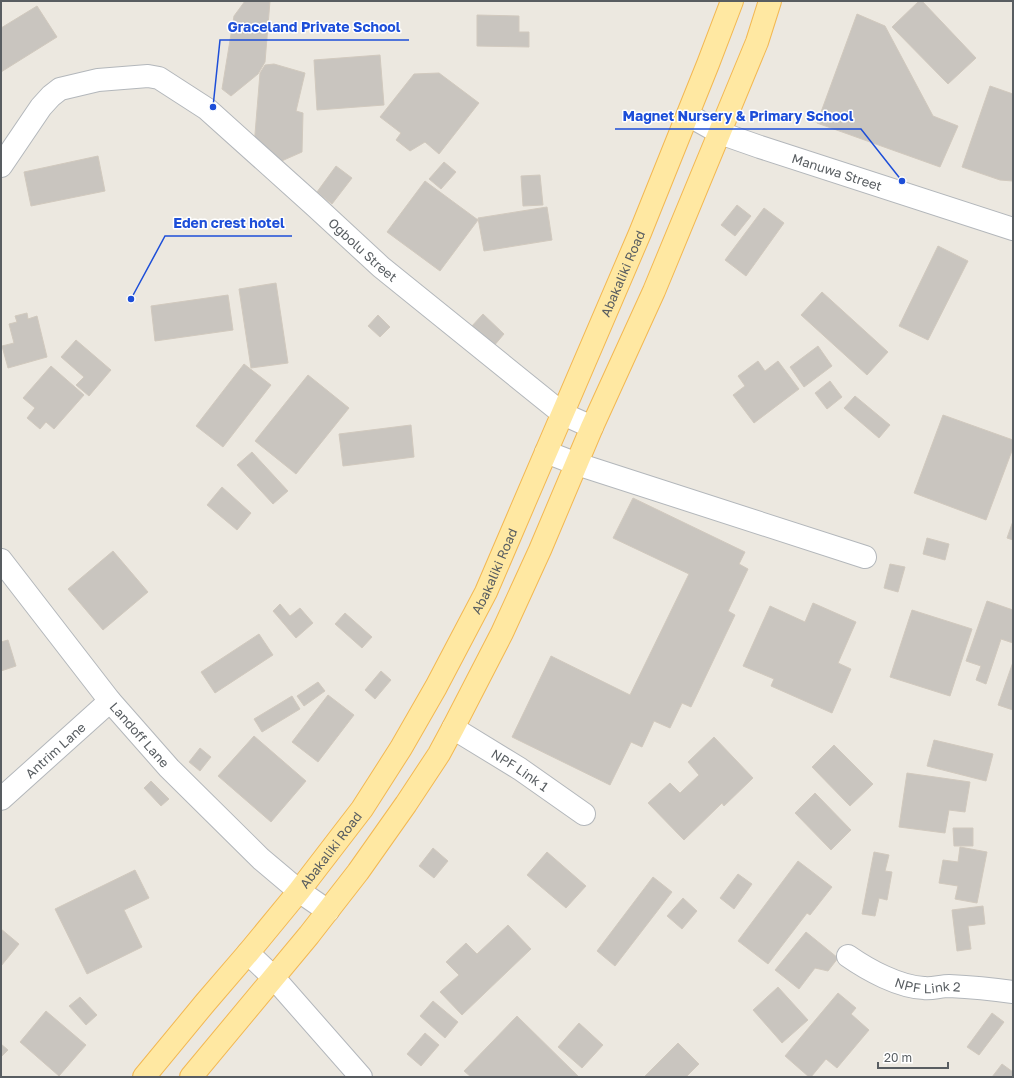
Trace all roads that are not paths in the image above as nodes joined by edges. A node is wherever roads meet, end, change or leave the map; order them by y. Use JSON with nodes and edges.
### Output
{"nodes":[{"id":1,"x":732,"y":1,"type":"edge"},
{"id":2,"x":770,"y":1,"type":"edge"},
{"id":3,"x":688,"y":115,"type":"junction"},
{"id":4,"x":720,"y":133,"type":"junction"},
{"id":5,"x":1,"y":166,"type":"edge"},
{"id":6,"x":1013,"y":229,"type":"edge"},
{"id":7,"x":563,"y":414,"type":"junction"},
{"id":8,"x":592,"y":427,"type":"junction"},
{"id":9,"x":546,"y":452,"type":"junction"},
{"id":10,"x":577,"y":464,"type":"junction"},
{"id":11,"x":865,"y":557,"type":"dead end"},
{"id":12,"x":1,"y":560,"type":"edge"},
{"id":13,"x":473,"y":618,"type":"junction"},
{"id":14,"x":502,"y":633,"type":"junction"},
{"id":15,"x":110,"y":701,"type":"junction"},
{"id":16,"x":454,"y":728,"type":"junction"},
{"id":17,"x":1,"y":799,"type":"edge"},
{"id":18,"x":584,"y":814,"type":"dead end"},
{"id":19,"x":299,"y":891,"type":"junction"},
{"id":20,"x":328,"y":911,"type":"junction"},
{"id":21,"x":248,"y":953,"type":"junction"},
{"id":22,"x":848,"y":956,"type":"dead end"},
{"id":23,"x":274,"y":978,"type":"junction"},
{"id":24,"x":1013,"y":992,"type":"edge"},
{"id":25,"x":144,"y":1077,"type":"edge"},
{"id":26,"x":191,"y":1077,"type":"edge"},
{"id":27,"x":361,"y":1077,"type":"edge"}],
"edges":[{"from":1,"to":3,"type":"main road","name":"Abakaliki Road"},
{"from":2,"to":4,"type":"main road"},
{"from":3,"to":4,"type":"street","name":"Manuwa Street"},
{"from":3,"to":7,"type":"main road","name":"Abakaliki Road"},
{"from":4,"to":6,"type":"street","name":"Manuwa Street"},
{"from":4,"to":8,"type":"main road"},
{"from":5,"to":7,"type":"street","name":"Ogbolu Street"},
{"from":7,"to":8,"type":"street","name":"Ogbolu Street"},
{"from":7,"to":9,"type":"main road","name":"Abakaliki Road"},
{"from":8,"to":10,"type":"main road"},
{"from":9,"to":10,"type":"street"},
{"from":9,"to":13,"type":"main road","name":"Abakaliki Road"},
{"from":10,"to":11,"type":"street"},
{"from":10,"to":14,"type":"main road"},
{"from":12,"to":15,"type":"street","name":"Landoff Lane"},
{"from":13,"to":14,"type":"main road"},
{"from":13,"to":19,"type":"main road","name":"Abakaliki Road"},
{"from":14,"to":16,"type":"main road"},
{"from":15,"to":17,"type":"street","name":"Antrim Lane"},
{"from":15,"to":19,"type":"street","name":"Landoff Lane"},
{"from":16,"to":18,"type":"street","name":"NPF Link 1"},
{"from":16,"to":20,"type":"main road"},
{"from":19,"to":20,"type":"street","name":"Landoff Lane"},
{"from":19,"to":21,"type":"main road","name":"Abakaliki Road"},
{"from":20,"to":23,"type":"main road"},
{"from":21,"to":23,"type":"street"},
{"from":21,"to":25,"type":"main road","name":"Abakaliki Road"},
{"from":22,"to":24,"type":"street","name":"NPF Link 2"},
{"from":23,"to":26,"type":"main road"},
{"from":23,"to":27,"type":"street"}]}
